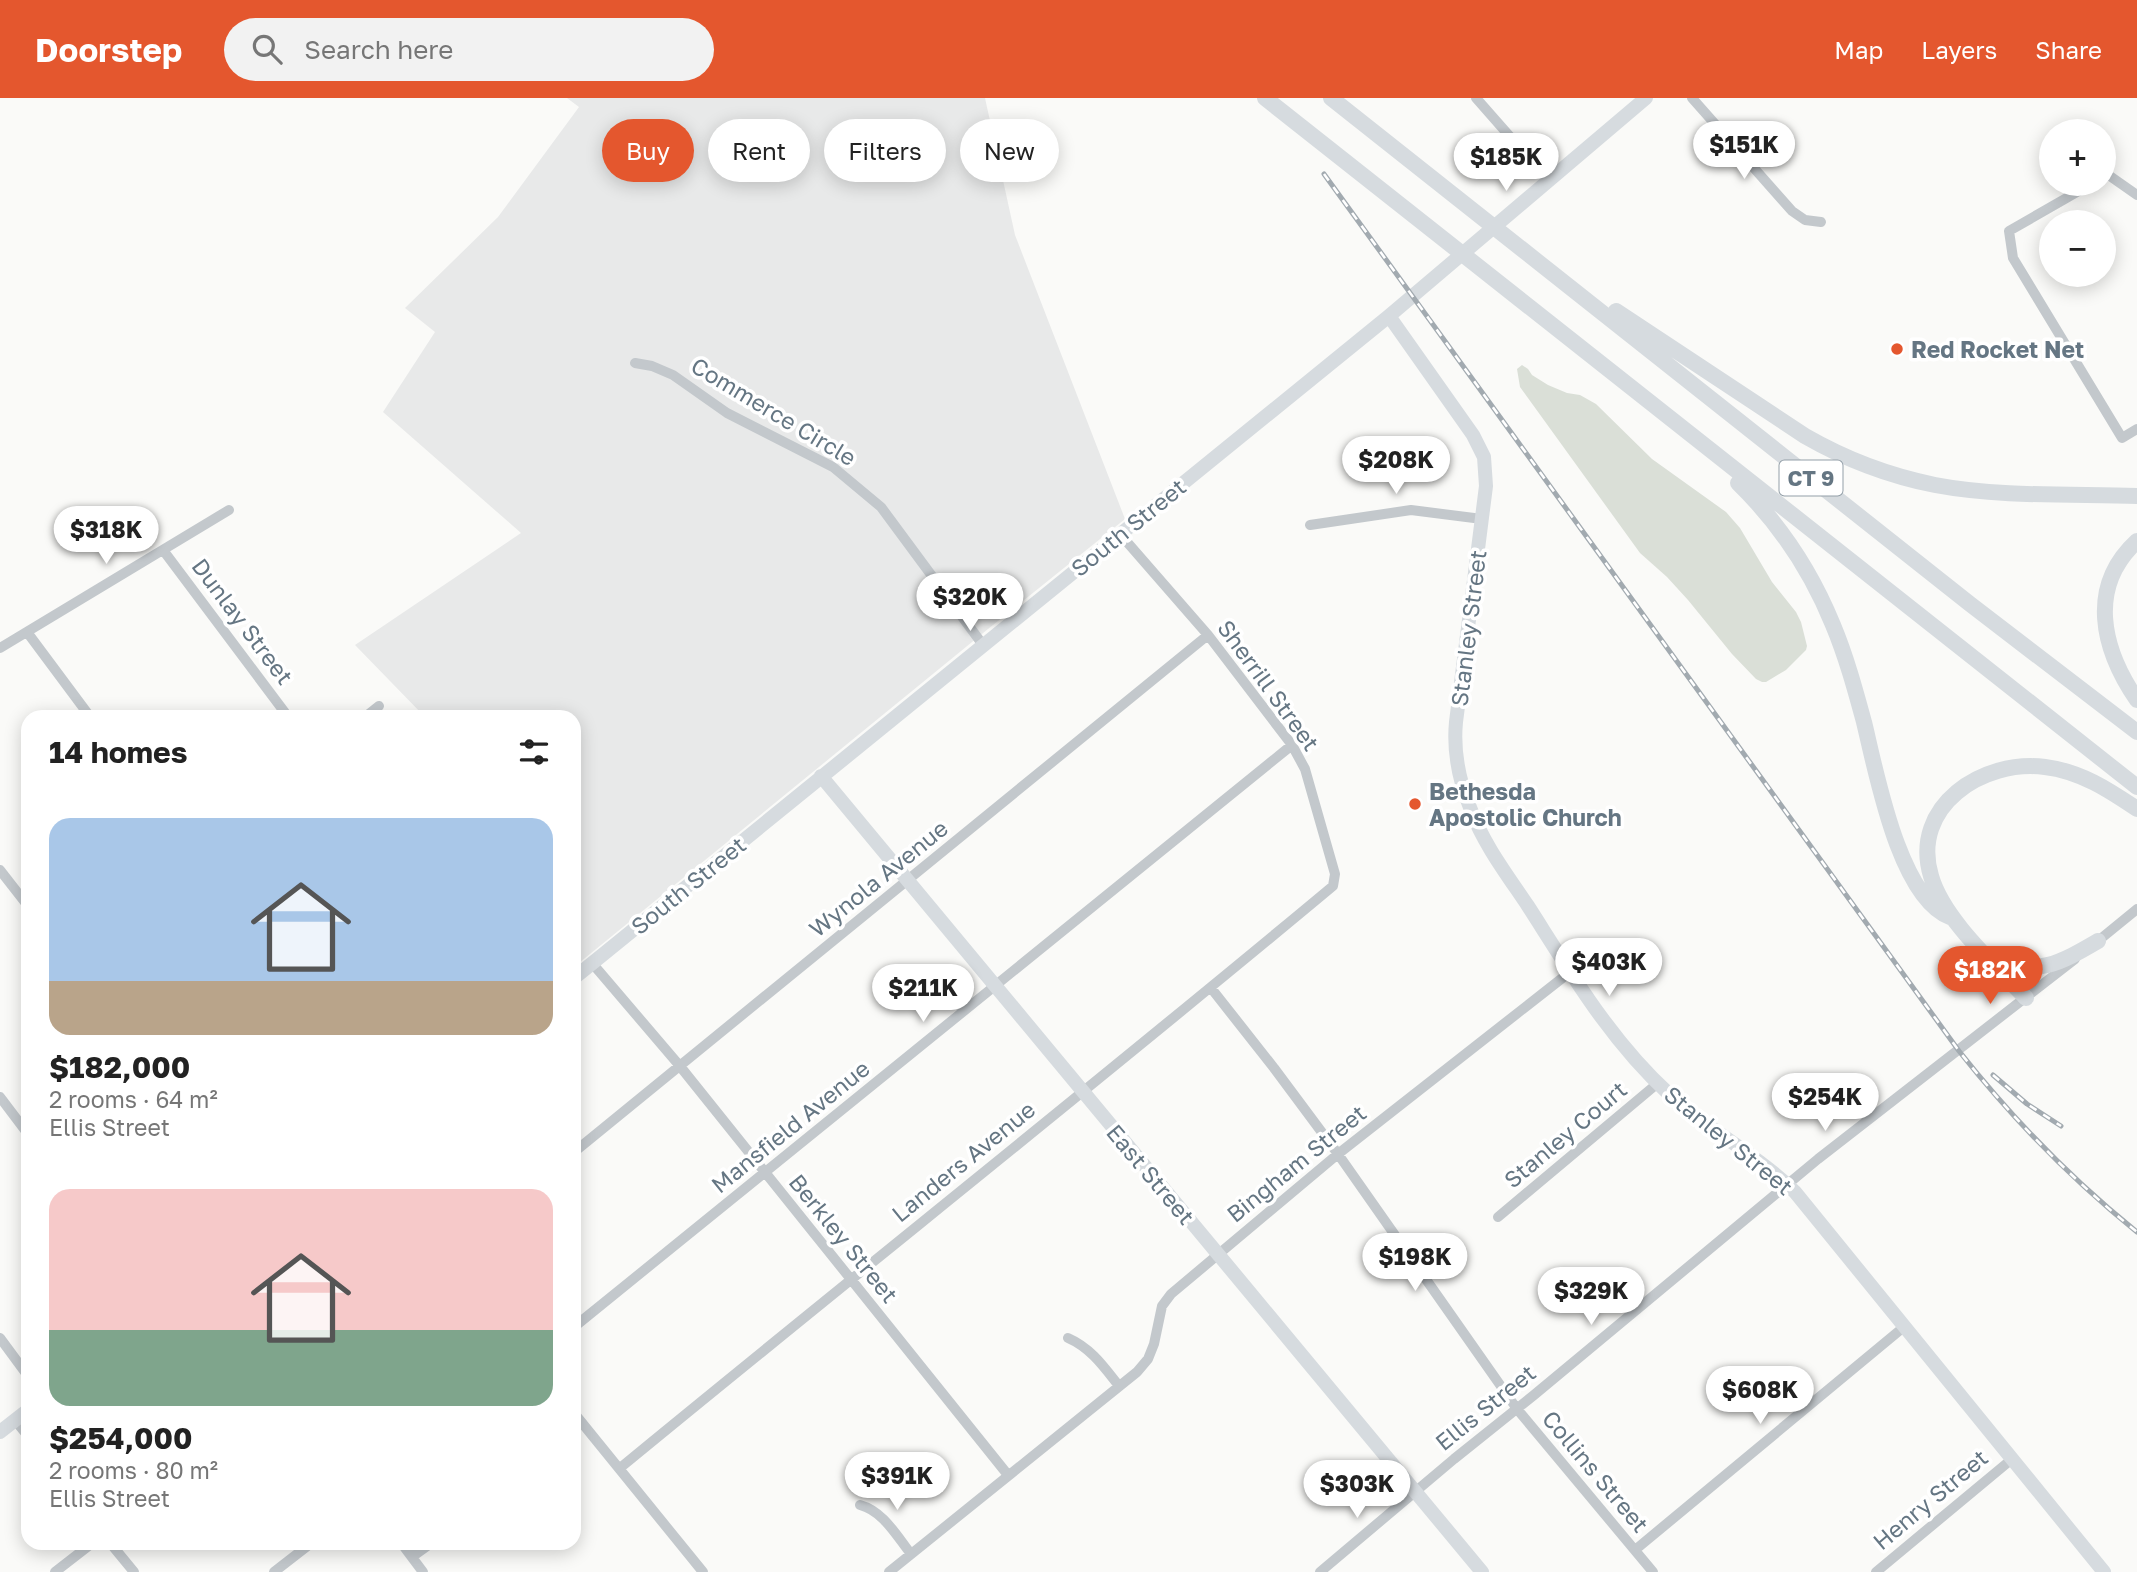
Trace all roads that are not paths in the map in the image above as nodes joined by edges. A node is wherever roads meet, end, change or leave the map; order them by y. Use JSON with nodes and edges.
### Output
{"nodes":[{"id":1,"x":1265,"y":98,"type":"edge"},
{"id":2,"x":1331,"y":98,"type":"edge"},
{"id":3,"x":1476,"y":98,"type":"edge"},
{"id":4,"x":1646,"y":98,"type":"edge"},
{"id":5,"x":1692,"y":98,"type":"edge"},
{"id":6,"x":1548,"y":180,"type":"junction"},
{"id":7,"x":2116,"y":182,"type":"edge"},
{"id":8,"x":2137,"y":195,"type":"edge"},
{"id":9,"x":2070,"y":196,"type":"edge"},
{"id":10,"x":1821,"y":222,"type":"dead end"},
{"id":11,"x":1568,"y":286,"type":"junction"},
{"id":12,"x":1389,"y":316,"type":"junction"},
{"id":13,"x":635,"y":363,"type":"dead end"},
{"id":14,"x":2137,"y":429,"type":"edge"},
{"id":15,"x":1704,"y":445,"type":"junction"},
{"id":16,"x":2137,"y":496,"type":"edge"},
{"id":17,"x":229,"y":510,"type":"dead end"},
{"id":18,"x":1482,"y":519,"type":"junction"},
{"id":19,"x":1310,"y":525,"type":"dead end"},
{"id":20,"x":1120,"y":534,"type":"junction"},
{"id":21,"x":2137,"y":541,"type":"edge"},
{"id":22,"x":163,"y":550,"type":"junction"},
{"id":23,"x":27,"y":632,"type":"junction"},
{"id":24,"x":1208,"y":635,"type":"junction"},
{"id":25,"x":983,"y":645,"type":"junction"},
{"id":26,"x":0,"y":648,"type":"edge"},
{"id":27,"x":2137,"y":700,"type":"edge"},
{"id":28,"x":379,"y":706,"type":"dead end"},
{"id":29,"x":85,"y":710,"type":"edge"},
{"id":30,"x":283,"y":710,"type":"edge"},
{"id":31,"x":374,"y":710,"type":"edge"},
{"id":32,"x":2137,"y":732,"type":"edge"},
{"id":33,"x":1292,"y":745,"type":"junction"},
{"id":34,"x":821,"y":776,"type":"junction"},
{"id":35,"x":2137,"y":788,"type":"edge"},
{"id":36,"x":2137,"y":809,"type":"edge"},
{"id":37,"x":0,"y":870,"type":"edge"},
{"id":38,"x":909,"y":881,"type":"junction"},
{"id":39,"x":1333,"y":886,"type":"joint"},
{"id":40,"x":21,"y":897,"type":"edge"},
{"id":41,"x":2137,"y":909,"type":"edge"},
{"id":42,"x":1950,"y":917,"type":"junction"},
{"id":43,"x":2098,"y":941,"type":"junction"},
{"id":44,"x":1986,"y":955,"type":"junction"},
{"id":45,"x":592,"y":963,"type":"junction"},
{"id":46,"x":581,"y":972,"type":"edge"},
{"id":47,"x":1570,"y":972,"type":"junction"},
{"id":48,"x":996,"y":986,"type":"junction"},
{"id":49,"x":1211,"y":988,"type":"junction"},
{"id":50,"x":2026,"y":998,"type":"junction"},
{"id":51,"x":679,"y":1065,"type":"junction"},
{"id":52,"x":1658,"y":1083,"type":"junction"},
{"id":53,"x":1083,"y":1091,"type":"junction"},
{"id":54,"x":0,"y":1097,"type":"edge"},
{"id":55,"x":21,"y":1125,"type":"edge"},
{"id":56,"x":581,"y":1146,"type":"edge"},
{"id":57,"x":1338,"y":1154,"type":"junction"},
{"id":58,"x":765,"y":1173,"type":"junction"},
{"id":59,"x":1787,"y":1184,"type":"junction"},
{"id":60,"x":1499,"y":1216,"type":"dead end"},
{"id":61,"x":1218,"y":1254,"type":"junction"},
{"id":62,"x":850,"y":1279,"type":"junction"},
{"id":63,"x":581,"y":1321,"type":"edge"},
{"id":64,"x":1905,"y":1326,"type":"junction"},
{"id":65,"x":0,"y":1338,"type":"edge"},
{"id":66,"x":1068,"y":1338,"type":"dead end"},
{"id":67,"x":21,"y":1366,"type":"edge"},
{"id":68,"x":1119,"y":1387,"type":"junction"},
{"id":69,"x":1517,"y":1409,"type":"junction"},
{"id":70,"x":21,"y":1416,"type":"edge"},
{"id":71,"x":16,"y":1420,"type":"junction"},
{"id":72,"x":21,"y":1427,"type":"edge"},
{"id":73,"x":581,"y":1430,"type":"edge"},
{"id":74,"x":0,"y":1432,"type":"edge"},
{"id":75,"x":2012,"y":1459,"type":"junction"},
{"id":76,"x":620,"y":1468,"type":"junction"},
{"id":77,"x":1008,"y":1475,"type":"junction"},
{"id":78,"x":1415,"y":1493,"type":"junction"},
{"id":79,"x":860,"y":1505,"type":"dead end"},
{"id":80,"x":83,"y":1550,"type":"edge"},
{"id":81,"x":116,"y":1550,"type":"edge"},
{"id":82,"x":302,"y":1550,"type":"edge"},
{"id":83,"x":407,"y":1550,"type":"edge"},
{"id":84,"x":422,"y":1550,"type":"edge"},
{"id":85,"x":1635,"y":1550,"type":"junction"},
{"id":86,"x":911,"y":1553,"type":"junction"},
{"id":87,"x":412,"y":1557,"type":"junction"},
{"id":88,"x":55,"y":1572,"type":"edge"},
{"id":89,"x":134,"y":1572,"type":"edge"},
{"id":90,"x":274,"y":1572,"type":"edge"},
{"id":91,"x":423,"y":1572,"type":"edge"},
{"id":92,"x":702,"y":1572,"type":"edge"},
{"id":93,"x":889,"y":1572,"type":"edge"},
{"id":94,"x":1320,"y":1572,"type":"edge"},
{"id":95,"x":1482,"y":1572,"type":"edge"},
{"id":96,"x":1653,"y":1572,"type":"edge"},
{"id":97,"x":1876,"y":1572,"type":"edge"},
{"id":98,"x":2104,"y":1572,"type":"edge"}],
"edges":[{"from":1,"to":15,"type":"highway","number":"CT 9"},
{"from":2,"to":11,"type":"highway","number":"CT 9"},
{"from":3,"to":6,"type":"street"},
{"from":4,"to":6,"type":"main road","name":"South Street"},
{"from":5,"to":10,"type":"street"},
{"from":6,"to":12,"type":"main road","name":"South Street"},
{"from":7,"to":8,"type":"street"},
{"from":9,"to":14,"type":"street"},
{"from":11,"to":16,"type":"highway"},
{"from":11,"to":32,"type":"highway","number":"CT 9"},
{"from":12,"to":18,"type":"main road","name":"Stanley Street"},
{"from":12,"to":20,"type":"main road","name":"South Street"},
{"from":13,"to":25,"type":"street","name":"Commerce Circle"},
{"from":15,"to":35,"type":"highway","number":"CT 9"},
{"from":15,"to":42,"type":"highway"},
{"from":17,"to":22,"type":"street"},
{"from":18,"to":19,"type":"street"},
{"from":18,"to":47,"type":"main road","name":"Stanley Street"},
{"from":20,"to":24,"type":"street","name":"Sherrill Street"},
{"from":20,"to":25,"type":"main road","name":"South Street"},
{"from":21,"to":27,"type":"highway"},
{"from":22,"to":23,"type":"street"},
{"from":22,"to":30,"type":"street","name":"Dunlay Street"},
{"from":23,"to":26,"type":"street"},
{"from":23,"to":29,"type":"street"},
{"from":24,"to":33,"type":"street","name":"Sherrill Street"},
{"from":24,"to":38,"type":"street","name":"Wynola Avenue"},
{"from":25,"to":34,"type":"main road","name":"South Street"},
{"from":28,"to":31,"type":"street"},
{"from":33,"to":39,"type":"street","name":"Sherrill Street"},
{"from":33,"to":48,"type":"street","name":"Mansfield Avenue"},
{"from":34,"to":38,"type":"main road","name":"East Street"},
{"from":34,"to":45,"type":"main road","name":"South Street"},
{"from":36,"to":42,"type":"highway"},
{"from":37,"to":40,"type":"street"},
{"from":38,"to":48,"type":"main road","name":"East Street"},
{"from":38,"to":51,"type":"street","name":"Wynola Avenue"},
{"from":39,"to":49,"type":"street","name":"Landers Avenue"},
{"from":41,"to":43,"type":"street","name":"Ellis Street"},
{"from":42,"to":44,"type":"highway"},
{"from":43,"to":44,"type":"highway"},
{"from":43,"to":50,"type":"street","name":"Ellis Street"},
{"from":44,"to":50,"type":"highway"},
{"from":45,"to":46,"type":"main road","name":"South Street"},
{"from":45,"to":51,"type":"street","name":"Berkley Street"},
{"from":47,"to":52,"type":"main road","name":"Stanley Street"},
{"from":47,"to":57,"type":"street","name":"Bingham Street"},
{"from":48,"to":53,"type":"main road","name":"East Street"},
{"from":48,"to":58,"type":"street","name":"Mansfield Avenue"},
{"from":49,"to":53,"type":"street","name":"Landers Avenue"},
{"from":49,"to":57,"type":"street","name":"Collins Street"},
{"from":50,"to":59,"type":"street","name":"Ellis Street"},
{"from":51,"to":56,"type":"street","name":"Wynola Avenue"},
{"from":51,"to":58,"type":"street","name":"Berkley Street"},
{"from":52,"to":59,"type":"main road","name":"Stanley Street"},
{"from":52,"to":60,"type":"street","name":"Stanley Court"},
{"from":53,"to":61,"type":"main road","name":"East Street"},
{"from":53,"to":62,"type":"street","name":"Landers Avenue"},
{"from":54,"to":55,"type":"street"},
{"from":57,"to":61,"type":"street","name":"Bingham Street"},
{"from":57,"to":69,"type":"street","name":"Collins Street"},
{"from":58,"to":62,"type":"street","name":"Berkley Street"},
{"from":58,"to":63,"type":"street","name":"Mansfield Avenue"},
{"from":59,"to":64,"type":"main road","name":"Stanley Street"},
{"from":59,"to":69,"type":"street","name":"Ellis Street"},
{"from":61,"to":68,"type":"street","name":"Bingham Street"},
{"from":61,"to":78,"type":"main road","name":"East Street"},
{"from":62,"to":76,"type":"street","name":"Landers Avenue"},
{"from":62,"to":77,"type":"street","name":"Berkley Street"},
{"from":64,"to":75,"type":"main road","name":"Stanley Street"},
{"from":64,"to":85,"type":"street"},
{"from":65,"to":67,"type":"street"},
{"from":66,"to":68,"type":"street"},
{"from":68,"to":77,"type":"street","name":"Bingham Street"},
{"from":69,"to":78,"type":"street","name":"Ellis Street"},
{"from":69,"to":85,"type":"street","name":"Collins Street"},
{"from":70,"to":71,"type":"main road"},
{"from":71,"to":72,"type":"street"},
{"from":71,"to":74,"type":"main road"},
{"from":73,"to":76,"type":"street"},
{"from":75,"to":97,"type":"street","name":"Henry Street"},
{"from":75,"to":98,"type":"main road","name":"Stanley Street"},
{"from":76,"to":92,"type":"street"},
{"from":77,"to":86,"type":"street","name":"Bingham Street"},
{"from":78,"to":94,"type":"street","name":"Ellis Street"},
{"from":78,"to":95,"type":"main road","name":"East Street"},
{"from":79,"to":86,"type":"street"},
{"from":80,"to":88,"type":"street"},
{"from":81,"to":89,"type":"street"},
{"from":82,"to":90,"type":"street"},
{"from":83,"to":87,"type":"street"},
{"from":84,"to":87,"type":"street"},
{"from":85,"to":96,"type":"street","name":"Collins Street"},
{"from":86,"to":93,"type":"street","name":"Bingham Street"},
{"from":87,"to":91,"type":"street"}]}
